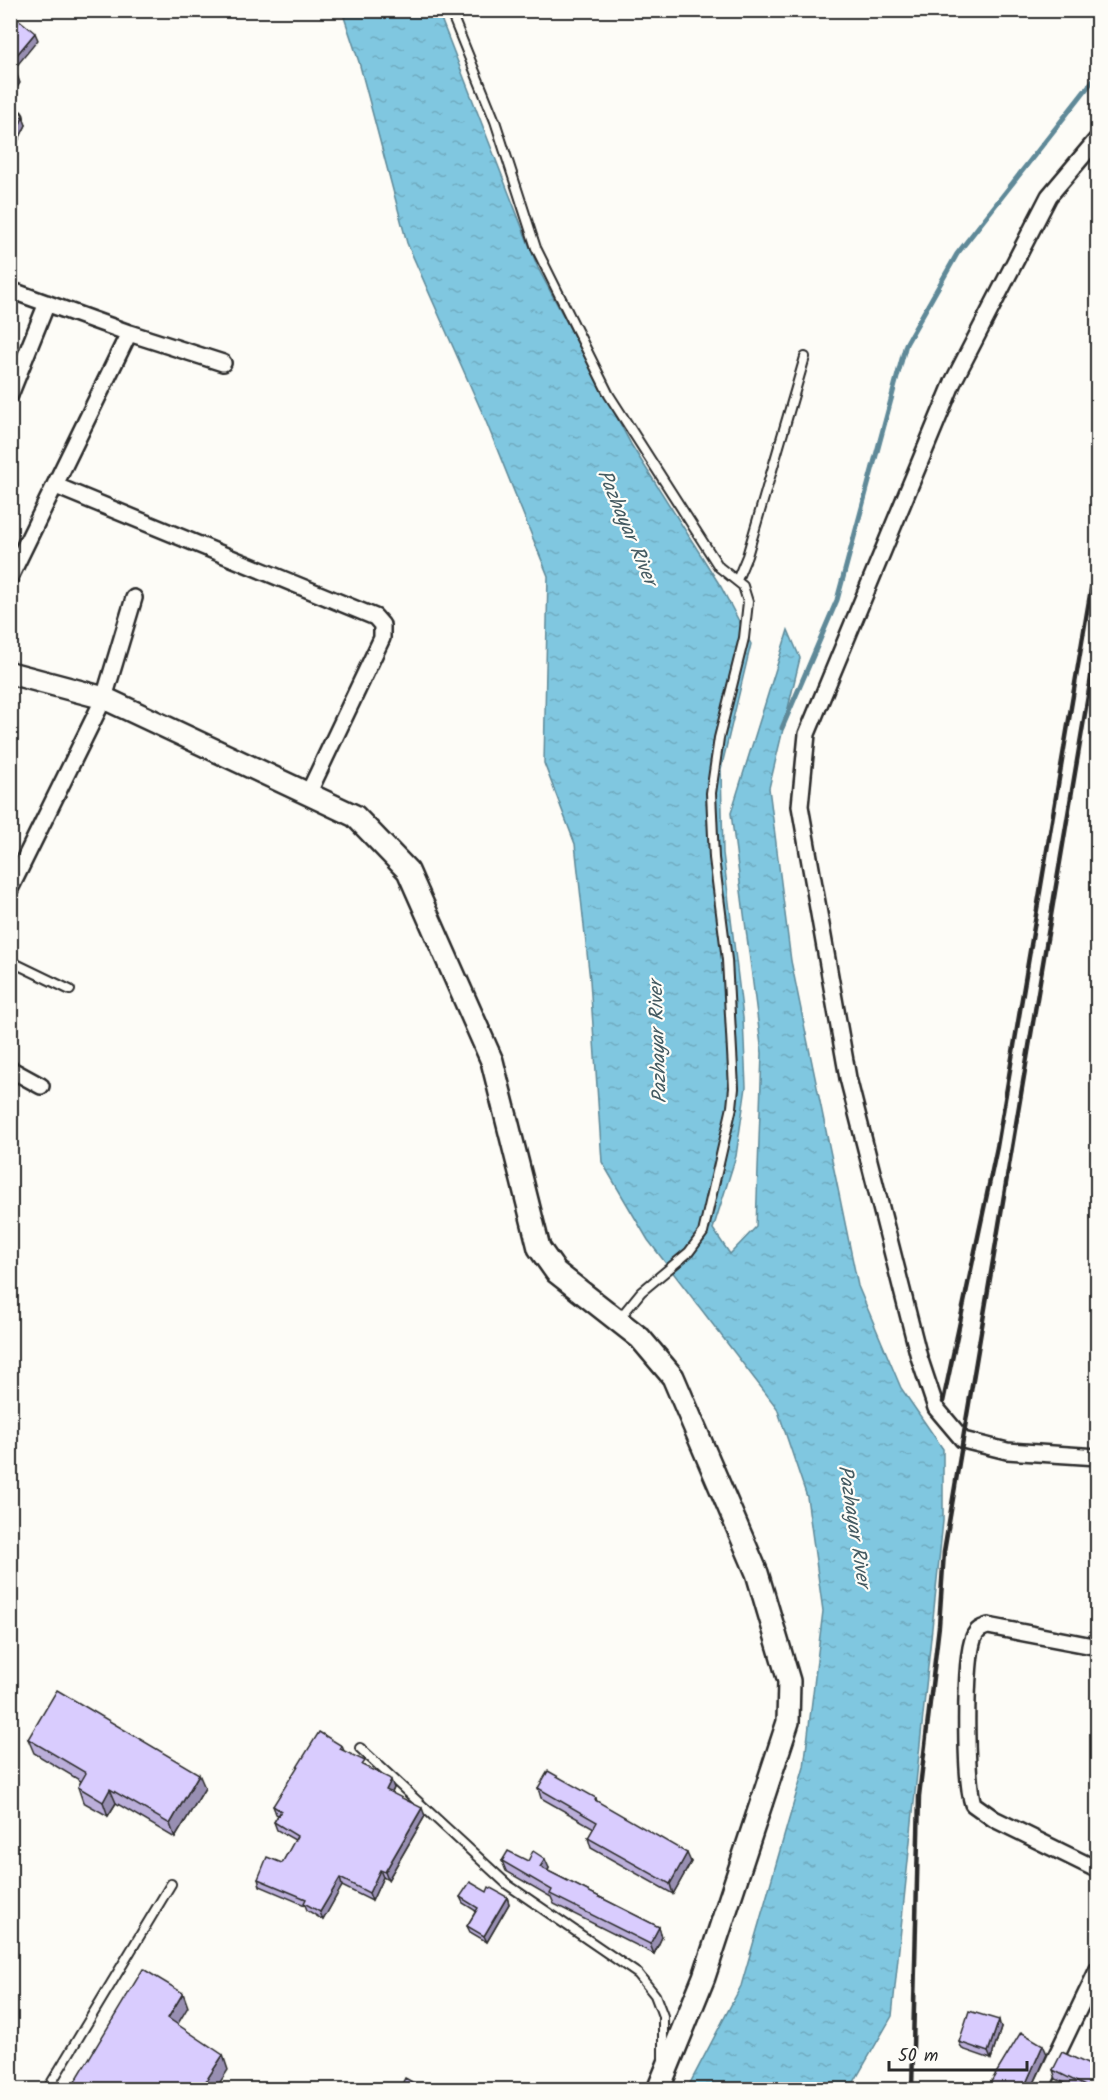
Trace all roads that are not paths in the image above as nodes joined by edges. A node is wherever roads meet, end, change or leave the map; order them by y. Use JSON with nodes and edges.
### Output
{"nodes":[{"id":1,"x":450,"y":10,"type":"edge"},
{"id":2,"x":1098,"y":138,"type":"edge"},
{"id":3,"x":10,"y":290,"type":"edge"},
{"id":4,"x":47,"y":303,"type":"junction"},
{"id":5,"x":129,"y":333,"type":"junction"},
{"id":6,"x":805,"y":357,"type":"dead end"},
{"id":7,"x":223,"y":363,"type":"dead end"},
{"id":8,"x":10,"y":395,"type":"edge"},
{"id":9,"x":56,"y":486,"type":"junction"},
{"id":10,"x":10,"y":577,"type":"edge"},
{"id":11,"x":737,"y":580,"type":"junction"},
{"id":12,"x":134,"y":598,"type":"dead end"},
{"id":13,"x":10,"y":673,"type":"edge"},
{"id":14,"x":104,"y":698,"type":"junction"},
{"id":15,"x":308,"y":794,"type":"junction"},
{"id":16,"x":10,"y":889,"type":"edge"},
{"id":17,"x":10,"y":961,"type":"edge"},
{"id":18,"x":70,"y":990,"type":"dead end"},
{"id":19,"x":10,"y":1069,"type":"edge"},
{"id":20,"x":41,"y":1086,"type":"dead end"},
{"id":21,"x":618,"y":1321,"type":"junction"},
{"id":22,"x":1098,"y":1457,"type":"edge"},
{"id":23,"x":1098,"y":1647,"type":"edge"},
{"id":24,"x":360,"y":1748,"type":"dead end"},
{"id":25,"x":1098,"y":1870,"type":"edge"},
{"id":26,"x":171,"y":1884,"type":"dead end"},
{"id":27,"x":1098,"y":1969,"type":"edge"},
{"id":28,"x":1093,"y":1991,"type":"edge"},
{"id":29,"x":660,"y":2085,"type":"edge"},
{"id":30,"x":47,"y":2090,"type":"edge"},
{"id":31,"x":1040,"y":2090,"type":"edge"}],
"edges":[{"from":1,"to":11,"type":"lane"},
{"from":2,"to":22,"type":"street"},
{"from":3,"to":4,"type":"street"},
{"from":4,"to":5,"type":"street"},
{"from":4,"to":8,"type":"street"},
{"from":5,"to":7,"type":"street"},
{"from":5,"to":9,"type":"street"},
{"from":6,"to":11,"type":"lane"},
{"from":9,"to":10,"type":"street"},
{"from":9,"to":15,"type":"street"},
{"from":11,"to":21,"type":"lane"},
{"from":12,"to":14,"type":"street"},
{"from":13,"to":14,"type":"street"},
{"from":14,"to":15,"type":"street"},
{"from":14,"to":16,"type":"street"},
{"from":15,"to":21,"type":"street"},
{"from":17,"to":18,"type":"lane"},
{"from":19,"to":20,"type":"street"},
{"from":21,"to":29,"type":"street"},
{"from":23,"to":25,"type":"street"},
{"from":24,"to":29,"type":"lane"},
{"from":26,"to":30,"type":"lane"},
{"from":27,"to":28,"type":"street"},
{"from":28,"to":31,"type":"street"}]}
